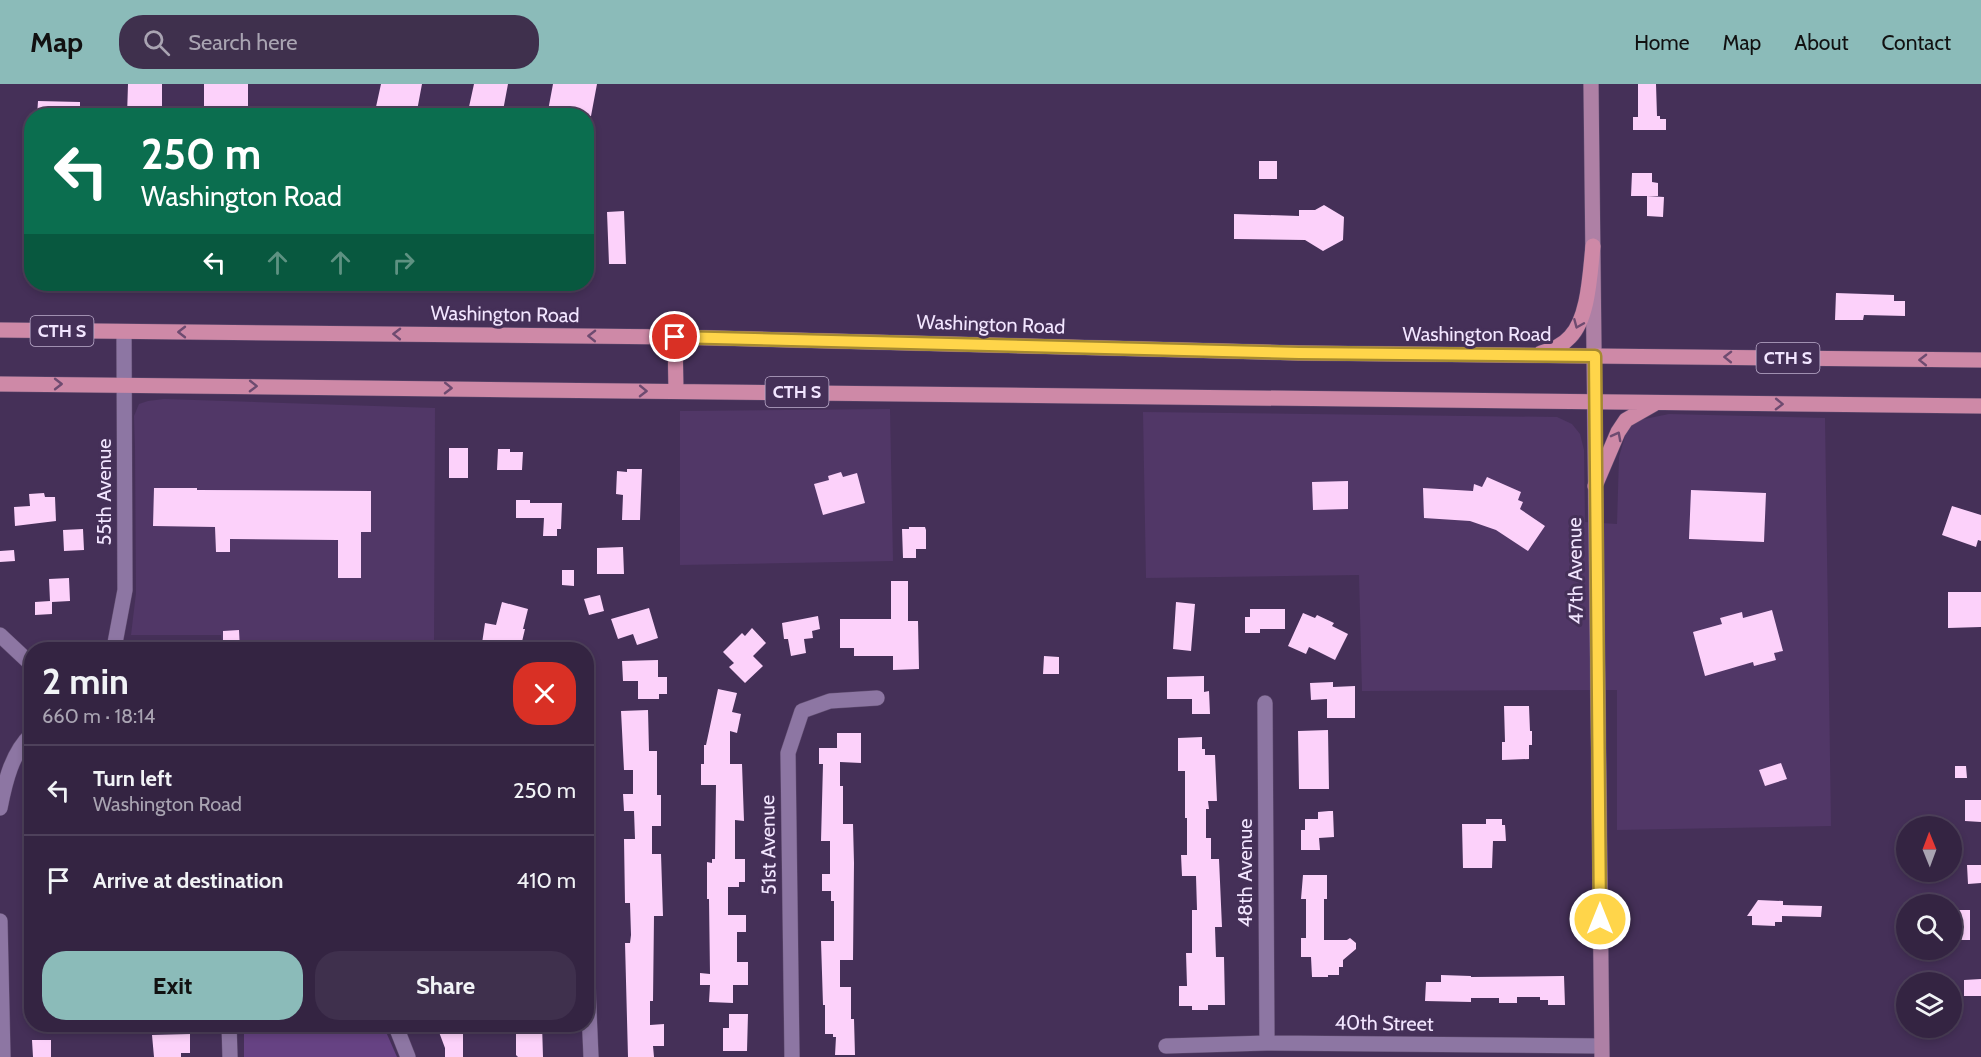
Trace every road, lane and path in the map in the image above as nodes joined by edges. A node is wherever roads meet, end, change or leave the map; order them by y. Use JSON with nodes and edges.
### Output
{"nodes":[{"id":1,"x":1591,"y":84,"type":"edge"},
{"id":2,"x":1593,"y":246,"type":"junction"},
{"id":3,"x":0,"y":330,"type":"edge"},
{"id":4,"x":124,"y":332,"type":"junction"},
{"id":5,"x":675,"y":337,"type":"junction"},
{"id":6,"x":1532,"y":356,"type":"junction"},
{"id":7,"x":1595,"y":356,"type":"junction"},
{"id":8,"x":1981,"y":360,"type":"edge"},
{"id":9,"x":0,"y":384,"type":"edge"},
{"id":10,"x":125,"y":385,"type":"junction"},
{"id":11,"x":676,"y":391,"type":"junction"},
{"id":12,"x":1594,"y":402,"type":"junction"},
{"id":13,"x":1657,"y":403,"type":"junction"},
{"id":14,"x":1981,"y":406,"type":"edge"},
{"id":15,"x":1595,"y":486,"type":"junction"},
{"id":16,"x":0,"y":635,"type":"edge"},
{"id":17,"x":115,"y":642,"type":"edge"},
{"id":18,"x":24,"y":658,"type":"edge"},
{"id":19,"x":877,"y":698,"type":"dead end"},
{"id":20,"x":1264,"y":703,"type":"dead end"},
{"id":21,"x":24,"y":741,"type":"edge"},
{"id":22,"x":0,"y":808,"type":"edge"},
{"id":23,"x":0,"y":921,"type":"edge"},
{"id":24,"x":229,"y":1032,"type":"edge"},
{"id":25,"x":398,"y":1032,"type":"edge"},
{"id":26,"x":590,"y":1032,"type":"edge"},
{"id":27,"x":1268,"y":1043,"type":"junction"},
{"id":28,"x":1166,"y":1046,"type":"dead end"},
{"id":29,"x":1601,"y":1052,"type":"edge"},
{"id":30,"x":3,"y":1057,"type":"edge"},
{"id":31,"x":230,"y":1057,"type":"edge"},
{"id":32,"x":408,"y":1057,"type":"edge"},
{"id":33,"x":591,"y":1057,"type":"edge"},
{"id":34,"x":792,"y":1057,"type":"edge"}],
"edges":[{"from":1,"to":2,"type":"street","name":"47th Avenue"},
{"from":2,"to":6,"type":"main road","one_way":true},
{"from":2,"to":7,"type":"street","name":"47th Avenue"},
{"from":3,"to":4,"type":"main road","name":"Washington Road","number":"CTH S"},
{"from":5,"to":4,"type":"main road","name":"Washington Road","number":"CTH S","one_way":true},
{"from":4,"to":10,"type":"street","name":"55th Avenue"},
{"from":5,"to":6,"type":"main road","name":"Washington Road","number":"CTH S"},
{"from":5,"to":11,"type":"main road"},
{"from":6,"to":7,"type":"main road","name":"Washington Road","number":"CTH S"},
{"from":8,"to":7,"type":"main road","name":"Washington Road","number":"CTH S","one_way":true},
{"from":7,"to":12,"type":"street","name":"47th Avenue"},
{"from":9,"to":10,"type":"main road","number":"CTH S","one_way":true},
{"from":10,"to":11,"type":"main road","number":"CTH S","one_way":true},
{"from":10,"to":17,"type":"street","name":"55th Avenue"},
{"from":11,"to":12,"type":"main road","number":"CTH S"},
{"from":12,"to":13,"type":"main road","number":"CTH S"},
{"from":12,"to":15,"type":"street","name":"47th Avenue"},
{"from":13,"to":14,"type":"main road","number":"CTH S","one_way":true},
{"from":15,"to":13,"type":"main road","one_way":true},
{"from":15,"to":29,"type":"street","name":"47th Avenue"},
{"from":16,"to":18,"type":"street"},
{"from":19,"to":34,"type":"street","name":"51st Avenue"},
{"from":20,"to":27,"type":"street","name":"48th Avenue"},
{"from":21,"to":22,"type":"street"},
{"from":23,"to":30,"type":"street"},
{"from":24,"to":31,"type":"street"},
{"from":25,"to":32,"type":"street"},
{"from":26,"to":33,"type":"street"},
{"from":27,"to":28,"type":"street","name":"40th Street"},
{"from":27,"to":29,"type":"street","name":"40th Street"}]}
